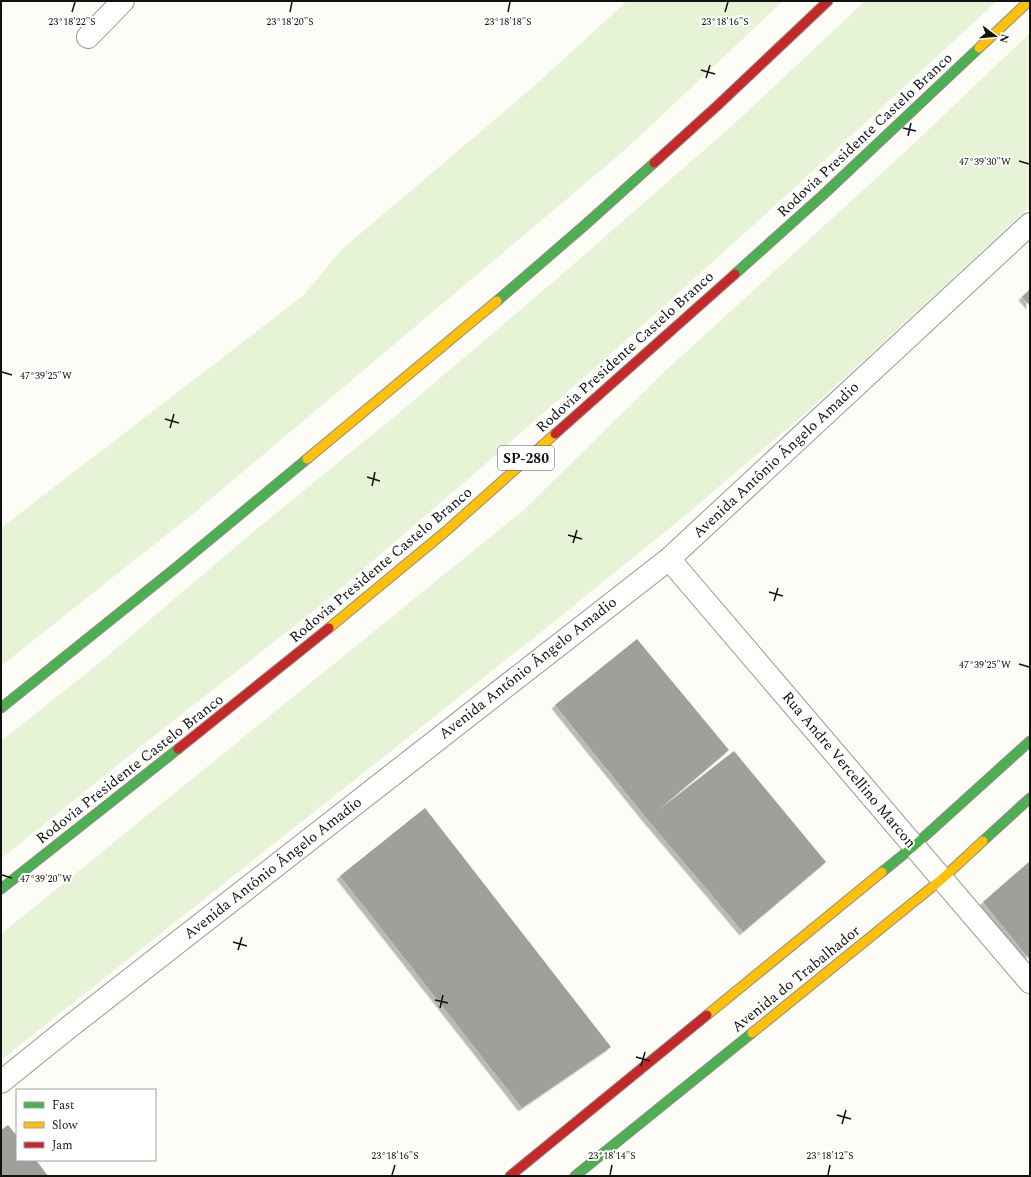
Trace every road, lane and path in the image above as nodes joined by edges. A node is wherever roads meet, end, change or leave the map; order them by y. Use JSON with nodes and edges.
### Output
{"nodes":[{"id":1,"x":123,"y":1,"type":"edge"},
{"id":2,"x":828,"y":1,"type":"edge"},
{"id":3,"x":1029,"y":1,"type":"edge"},
{"id":4,"x":88,"y":37,"type":"dead end"},
{"id":5,"x":1030,"y":224,"type":"edge"},
{"id":6,"x":669,"y":559,"type":"junction"},
{"id":7,"x":1,"y":708,"type":"edge"},
{"id":8,"x":1030,"y":741,"type":"edge"},
{"id":9,"x":1030,"y":798,"type":"edge"},
{"id":10,"x":914,"y":846,"type":"junction"},
{"id":11,"x":942,"y":879,"type":"junction"},
{"id":12,"x":1,"y":890,"type":"edge"},
{"id":13,"x":1030,"y":982,"type":"edge"},
{"id":14,"x":1,"y":1082,"type":"edge"},
{"id":15,"x":510,"y":1176,"type":"edge"},
{"id":16,"x":575,"y":1176,"type":"edge"}],
"edges":[{"from":1,"to":4,"type":"street"},
{"from":2,"to":7,"type":"main road"},
{"from":3,"to":12,"type":"main road","name":"Rodovia Presidente Castelo Branco","number":"SP-280"},
{"from":5,"to":6,"type":"street","name":"Avenida Antônio Ângelo Amadio"},
{"from":6,"to":10,"type":"street","name":"Rua Andre Vercellino Marcon"},
{"from":6,"to":14,"type":"street","name":"Avenida Antônio Ângelo Amadio"},
{"from":8,"to":10,"type":"main road"},
{"from":9,"to":11,"type":"main road","name":"Avenida do Trabalhador"},
{"from":10,"to":11,"type":"street","name":"Rua Andre Vercellino Marcon"},
{"from":10,"to":15,"type":"main road"},
{"from":11,"to":13,"type":"street","name":"Rua Andre Vercellino Marcon"},
{"from":11,"to":16,"type":"main road","name":"Avenida do Trabalhador"}]}
